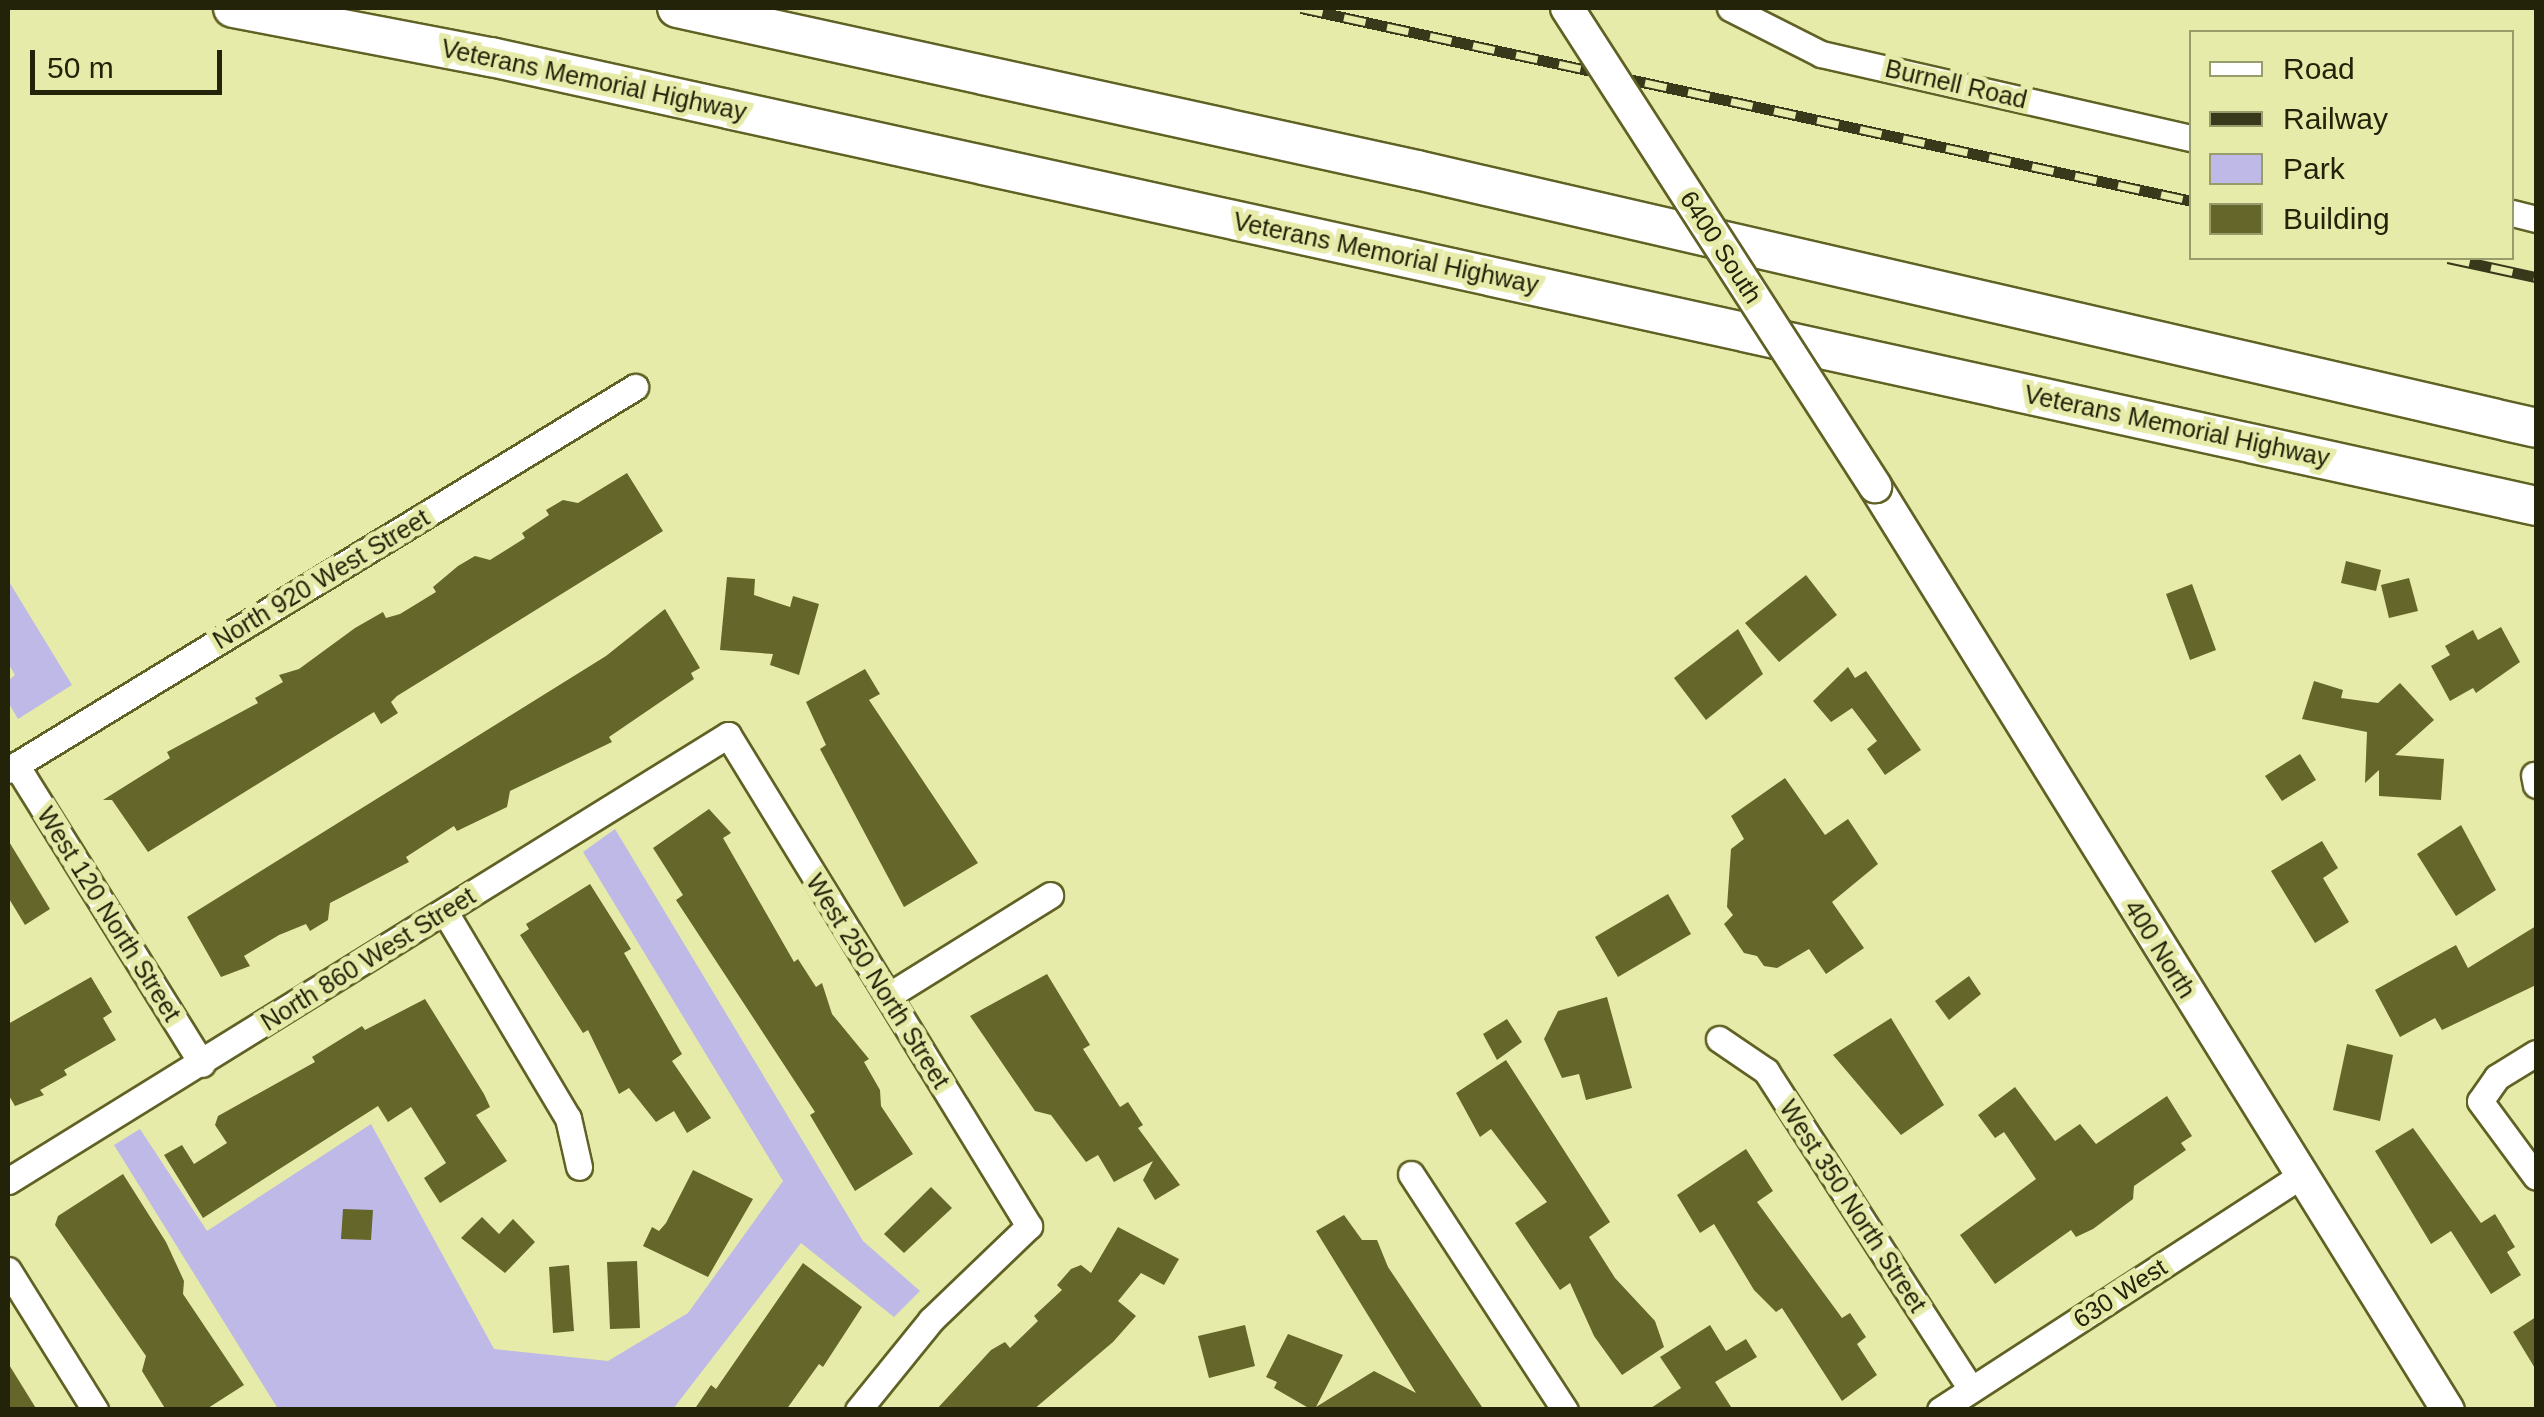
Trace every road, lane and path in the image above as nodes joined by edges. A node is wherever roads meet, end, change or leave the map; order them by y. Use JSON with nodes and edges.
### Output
{"nodes":[{"id":1,"x":234,"y":8,"type":"edge"},
{"id":2,"x":676,"y":8,"type":"edge"},
{"id":3,"x":1567,"y":8,"type":"edge"},
{"id":4,"x":1730,"y":8,"type":"edge"},
{"id":5,"x":2189,"y":137,"type":"edge"},
{"id":6,"x":636,"y":387,"type":"dead end"},
{"id":7,"x":2536,"y":428,"type":"edge"},
{"id":8,"x":1875,"y":486,"type":"joint"},
{"id":9,"x":2536,"y":506,"type":"edge"},
{"id":10,"x":728,"y":736,"type":"joint"},
{"id":11,"x":12,"y":768,"type":"edge"},
{"id":12,"x":1050,"y":895,"type":"dead end"},
{"id":13,"x":444,"y":912,"type":"junction"},
{"id":14,"x":888,"y":996,"type":"junction"},
{"id":15,"x":1719,"y":1039,"type":"dead end"},
{"id":16,"x":2536,"y":1053,"type":"edge"},
{"id":17,"x":202,"y":1064,"type":"junction"},
{"id":18,"x":579,"y":1167,"type":"dead end"},
{"id":19,"x":1411,"y":1174,"type":"dead end"},
{"id":20,"x":2300,"y":1176,"type":"junction"},
{"id":21,"x":2536,"y":1177,"type":"edge"},
{"id":22,"x":8,"y":1181,"type":"edge"},
{"id":23,"x":8,"y":1270,"type":"edge"},
{"id":24,"x":1972,"y":1389,"type":"junction"},
{"id":25,"x":95,"y":1410,"type":"edge"},
{"id":26,"x":858,"y":1410,"type":"edge"},
{"id":27,"x":1565,"y":1410,"type":"edge"},
{"id":28,"x":1940,"y":1410,"type":"edge"},
{"id":29,"x":2448,"y":1410,"type":"edge"}],
"edges":[{"from":1,"to":9,"type":"highway","name":"Veterans Memorial Highway"},
{"from":2,"to":7,"type":"highway"},
{"from":3,"to":8,"type":"main road","name":"6400 South","bridge":true},
{"from":4,"to":5,"type":"street","name":"Burnell Road"},
{"from":6,"to":11,"type":"street","name":"North 920 West Street"},
{"from":8,"to":20,"type":"main road","name":"400 North"},
{"from":10,"to":13,"type":"street","name":"North 860 West Street"},
{"from":10,"to":14,"type":"street","name":"West 250 North Street"},
{"from":11,"to":17,"type":"street","name":"West 120 North Street"},
{"from":12,"to":14,"type":"street"},
{"from":13,"to":17,"type":"street","name":"North 860 West Street"},
{"from":13,"to":18,"type":"street"},
{"from":14,"to":26,"type":"street","name":"West 250 North Street"},
{"from":15,"to":24,"type":"street","name":"West 350 North Street"},
{"from":16,"to":21,"type":"street"},
{"from":17,"to":22,"type":"street","name":"North 860 West Street"},
{"from":19,"to":27,"type":"street"},
{"from":20,"to":24,"type":"street","name":"630 West"},
{"from":20,"to":29,"type":"main road","name":"400 North"},
{"from":23,"to":25,"type":"street"},
{"from":24,"to":28,"type":"street","name":"630 West"}]}
